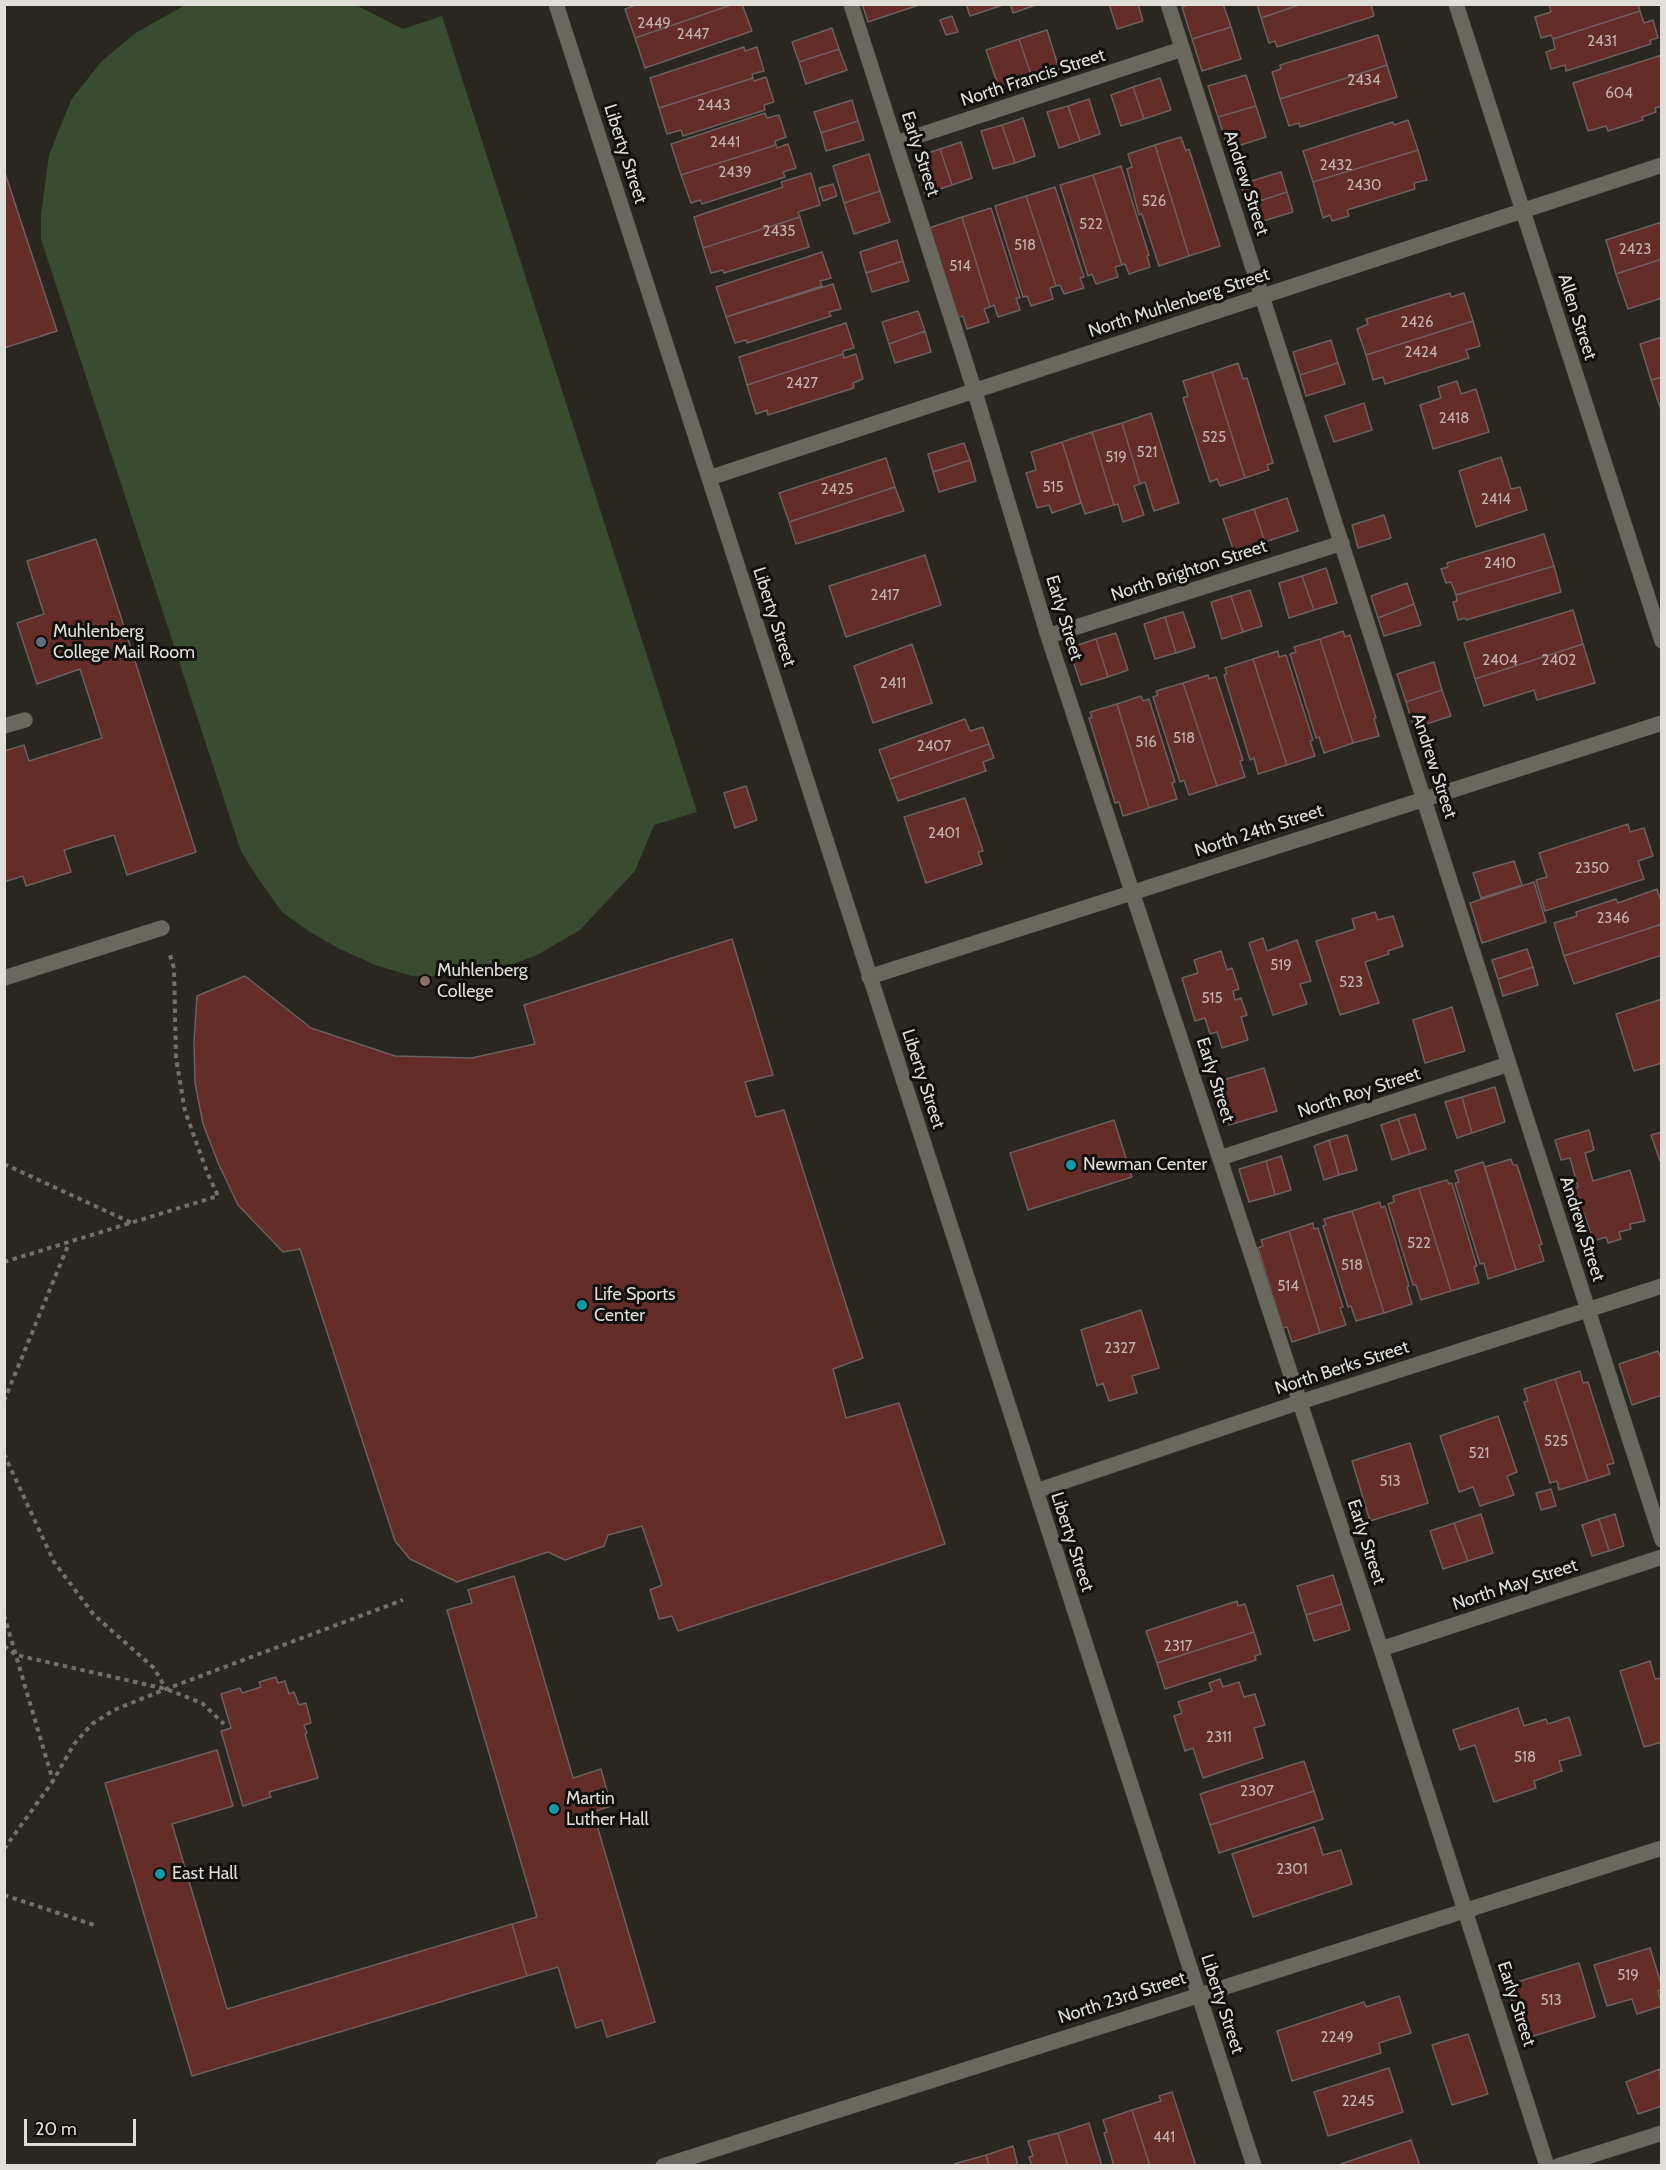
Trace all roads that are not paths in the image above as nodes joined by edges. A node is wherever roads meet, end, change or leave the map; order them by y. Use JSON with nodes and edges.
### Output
{"nodes":[{"id":1,"x":556,"y":4,"type":"edge"},
{"id":2,"x":851,"y":4,"type":"edge"},
{"id":3,"x":1168,"y":4,"type":"edge"},
{"id":4,"x":1456,"y":4,"type":"edge"},
{"id":5,"x":1182,"y":49,"type":"junction"},
{"id":6,"x":896,"y":143,"type":"junction"},
{"id":7,"x":1662,"y":165,"type":"edge"},
{"id":8,"x":1523,"y":211,"type":"junction"},
{"id":9,"x":1263,"y":296,"type":"junction"},
{"id":10,"x":974,"y":389,"type":"junction"},
{"id":11,"x":709,"y":477,"type":"junction"},
{"id":12,"x":1342,"y":543,"type":"junction"},
{"id":13,"x":1048,"y":636,"type":"junction"},
{"id":14,"x":1662,"y":641,"type":"edge"},
{"id":15,"x":25,"y":720,"type":"dead end"},
{"id":16,"x":1662,"y":723,"type":"edge"},
{"id":17,"x":4,"y":726,"type":"edge"},
{"id":18,"x":1424,"y":799,"type":"junction"},
{"id":19,"x":1132,"y":892,"type":"junction"},
{"id":20,"x":162,"y":928,"type":"road end"},
{"id":21,"x":870,"y":977,"type":"junction"},
{"id":22,"x":4,"y":978,"type":"edge"},
{"id":23,"x":1509,"y":1064,"type":"junction"},
{"id":24,"x":1220,"y":1158,"type":"junction"},
{"id":25,"x":1662,"y":1286,"type":"edge"},
{"id":26,"x":1588,"y":1310,"type":"junction"},
{"id":27,"x":1300,"y":1402,"type":"junction"},
{"id":28,"x":1036,"y":1491,"type":"junction"},
{"id":29,"x":1662,"y":1540,"type":"edge"},
{"id":30,"x":1662,"y":1557,"type":"edge"},
{"id":31,"x":1381,"y":1649,"type":"junction"},
{"id":32,"x":1662,"y":1848,"type":"edge"},
{"id":33,"x":1465,"y":1910,"type":"junction"},
{"id":34,"x":1198,"y":1994,"type":"junction"},
{"id":35,"x":1662,"y":2133,"type":"edge"},
{"id":36,"x":663,"y":2166,"type":"edge"},
{"id":37,"x":1254,"y":2166,"type":"edge"},
{"id":38,"x":1546,"y":2166,"type":"edge"},
{"id":39,"x":1558,"y":2166,"type":"edge"}],
"edges":[{"from":1,"to":11,"type":"street","name":"Liberty Street"},
{"from":2,"to":6,"type":"street","name":"Early Street"},
{"from":3,"to":5,"type":"street","name":"Andrew Street"},
{"from":4,"to":8,"type":"street","name":"Allen Street"},
{"from":5,"to":6,"type":"street","name":"North Francis Street"},
{"from":5,"to":9,"type":"street","name":"Andrew Street"},
{"from":6,"to":10,"type":"street","name":"Early Street"},
{"from":7,"to":8,"type":"street","name":"North Muhlenberg Street"},
{"from":8,"to":9,"type":"street","name":"North Muhlenberg Street"},
{"from":8,"to":14,"type":"street","name":"Allen Street"},
{"from":9,"to":10,"type":"street","name":"North Muhlenberg Street"},
{"from":9,"to":12,"type":"street","name":"Andrew Street"},
{"from":10,"to":11,"type":"street","name":"North Muhlenberg Street"},
{"from":10,"to":13,"type":"street","name":"Early Street"},
{"from":11,"to":21,"type":"street","name":"Liberty Street"},
{"from":12,"to":13,"type":"street","name":"North Brighton Street"},
{"from":12,"to":18,"type":"street","name":"Andrew Street"},
{"from":13,"to":19,"type":"street","name":"Early Street"},
{"from":15,"to":17,"type":"street"},
{"from":16,"to":18,"type":"street","name":"North 24th Street"},
{"from":18,"to":19,"type":"street","name":"North 24th Street"},
{"from":18,"to":23,"type":"street","name":"Andrew Street"},
{"from":19,"to":21,"type":"street","name":"North 24th Street"},
{"from":19,"to":24,"type":"street","name":"Early Street"},
{"from":20,"to":22,"type":"street"},
{"from":21,"to":28,"type":"street","name":"Liberty Street"},
{"from":23,"to":24,"type":"street","name":"North Roy Street"},
{"from":23,"to":26,"type":"street","name":"Andrew Street"},
{"from":24,"to":27,"type":"street","name":"Early Street"},
{"from":25,"to":26,"type":"street","name":"North Berks Street"},
{"from":26,"to":27,"type":"street","name":"North Berks Street"},
{"from":26,"to":29,"type":"street","name":"Andrew Street"},
{"from":27,"to":28,"type":"street","name":"North Berks Street"},
{"from":27,"to":31,"type":"street","name":"Early Street"},
{"from":28,"to":34,"type":"street","name":"Liberty Street"},
{"from":30,"to":31,"type":"street","name":"North May Street"},
{"from":31,"to":33,"type":"street","name":"Early Street"},
{"from":32,"to":33,"type":"street","name":"North 23rd Street"},
{"from":33,"to":34,"type":"street","name":"North 23rd Street"},
{"from":33,"to":38,"type":"street","name":"Early Street"},
{"from":34,"to":36,"type":"street","name":"North 23rd Street"},
{"from":34,"to":37,"type":"street","name":"Liberty Street"},
{"from":35,"to":39,"type":"street"}]}
